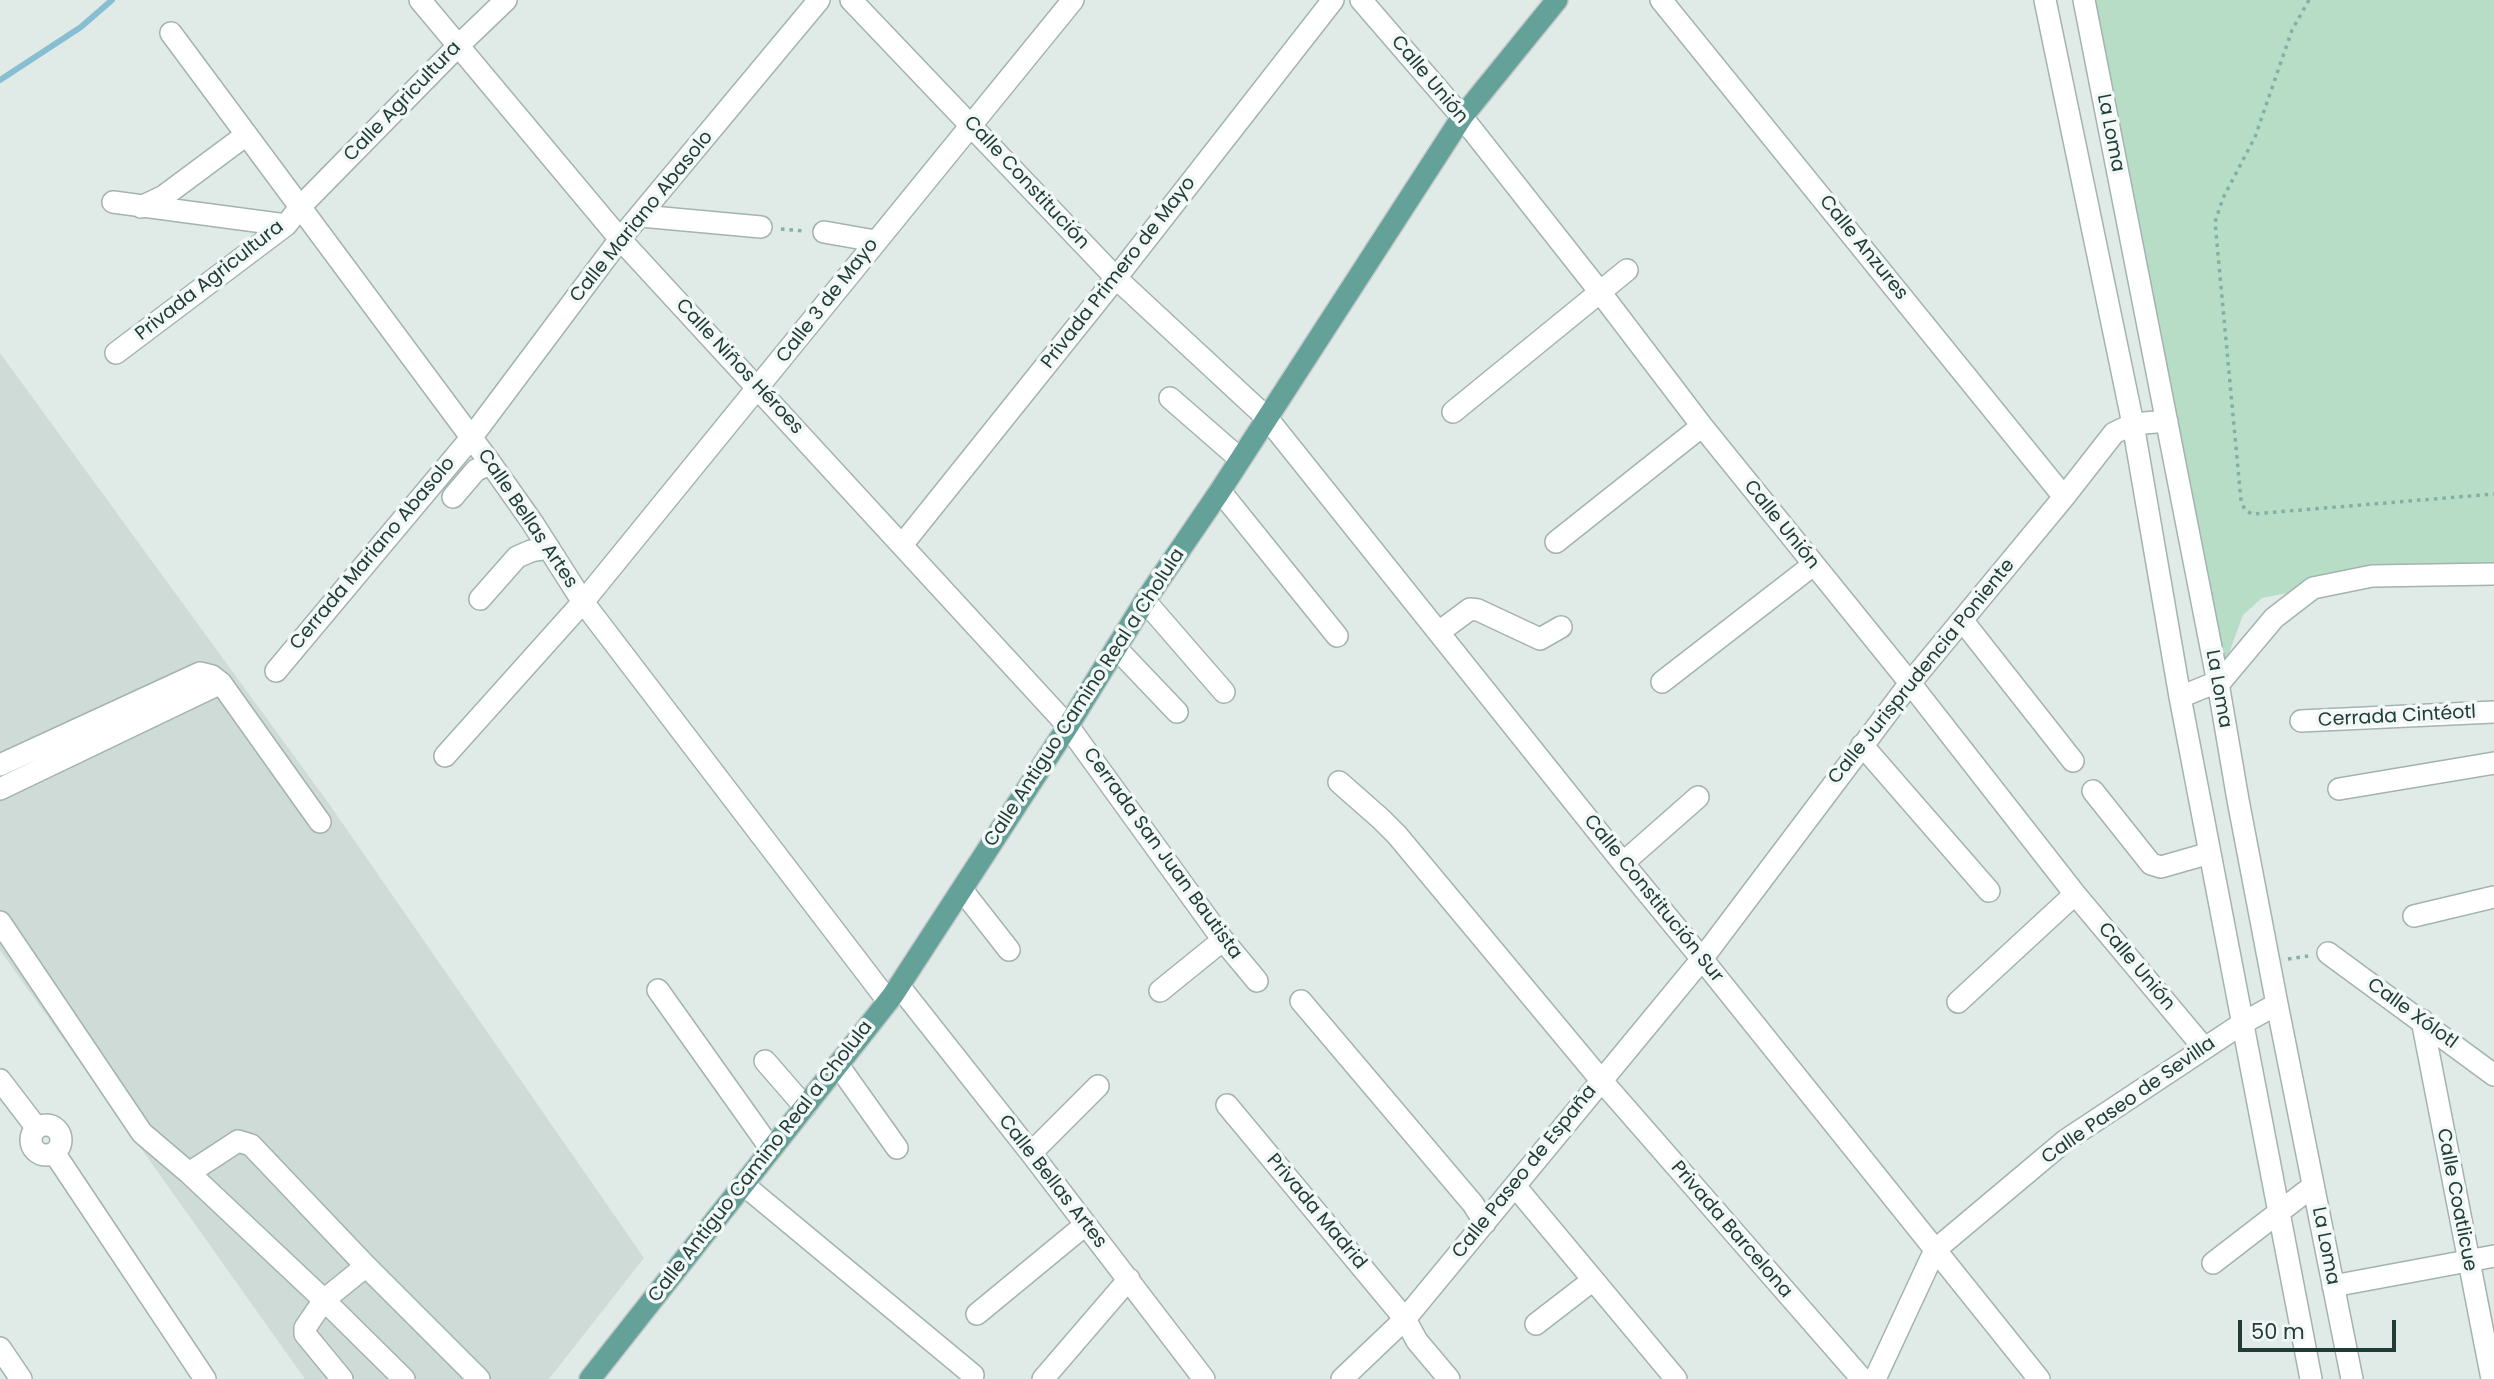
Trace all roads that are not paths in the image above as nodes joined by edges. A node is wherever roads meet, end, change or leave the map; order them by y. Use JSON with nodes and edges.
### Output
{"nodes":[{"id":1,"x":420,"y":0,"type":"edge"},
{"id":2,"x":506,"y":0,"type":"edge"},
{"id":3,"x":819,"y":0,"type":"edge"},
{"id":4,"x":851,"y":0,"type":"edge"},
{"id":5,"x":1073,"y":0,"type":"edge"},
{"id":6,"x":1333,"y":0,"type":"edge"},
{"id":7,"x":1360,"y":0,"type":"edge"},
{"id":8,"x":1557,"y":0,"type":"edge"},
{"id":9,"x":1661,"y":0,"type":"edge"},
{"id":10,"x":2042,"y":1,"type":"edge"},
{"id":11,"x":2085,"y":5,"type":"edge"},
{"id":12,"x":171,"y":33,"type":"dead end"},
{"id":13,"x":459,"y":44,"type":"junction"},
{"id":14,"x":1462,"y":117,"type":"junction"},
{"id":15,"x":970,"y":124,"type":"junction"},
{"id":16,"x":246,"y":135,"type":"junction"},
{"id":17,"x":113,"y":202,"type":"dead end"},
{"id":18,"x":141,"y":206,"type":"junction"},
{"id":19,"x":301,"y":206,"type":"junction"},
{"id":20,"x":641,"y":216,"type":"junction"},
{"id":21,"x":286,"y":225,"type":"junction"},
{"id":22,"x":761,"y":227,"type":"road end"},
{"id":23,"x":824,"y":232,"type":"road end"},
{"id":24,"x":620,"y":239,"type":"junction"},
{"id":25,"x":876,"y":241,"type":"junction"},
{"id":26,"x":1627,"y":270,"type":"dead end"},
{"id":27,"x":1116,"y":278,"type":"junction"},
{"id":28,"x":1600,"y":292,"type":"junction"},
{"id":29,"x":116,"y":353,"type":"dead end"},
{"id":30,"x":759,"y":388,"type":"junction"},
{"id":31,"x":1170,"y":398,"type":"dead end"},
{"id":32,"x":1453,"y":412,"type":"dead end"},
{"id":33,"x":1267,"y":418,"type":"junction"},
{"id":34,"x":2167,"y":421,"type":"junction"},
{"id":35,"x":2133,"y":424,"type":"junction"},
{"id":36,"x":1702,"y":426,"type":"junction"},
{"id":37,"x":471,"y":438,"type":"junction"},
{"id":38,"x":1240,"y":459,"type":"junction"},
{"id":39,"x":491,"y":464,"type":"junction"},
{"id":40,"x":1220,"y":491,"type":"junction"},
{"id":41,"x":453,"y":497,"type":"dead end"},
{"id":42,"x":2064,"y":497,"type":"junction"},
{"id":43,"x":1556,"y":542,"type":"dead end"},
{"id":44,"x":902,"y":545,"type":"junction"},
{"id":45,"x":549,"y":548,"type":"junction"},
{"id":46,"x":1813,"y":565,"type":"junction"},
{"id":47,"x":2494,"y":574,"type":"edge"},
{"id":48,"x":480,"y":599,"type":"dead end"},
{"id":49,"x":1145,"y":601,"type":"junction"},
{"id":50,"x":583,"y":603,"type":"junction"},
{"id":51,"x":1962,"y":620,"type":"junction"},
{"id":52,"x":1561,"y":627,"type":"dead end"},
{"id":53,"x":1439,"y":632,"type":"junction"},
{"id":54,"x":1337,"y":636,"type":"dead end"},
{"id":55,"x":1116,"y":648,"type":"junction"},
{"id":56,"x":276,"y":671,"type":"dead end"},
{"id":57,"x":1662,"y":682,"type":"dead end"},
{"id":58,"x":221,"y":683,"type":"junction"},
{"id":59,"x":1910,"y":683,"type":"junction"},
{"id":60,"x":2218,"y":683,"type":"junction"},
{"id":61,"x":1224,"y":692,"type":"dead end"},
{"id":62,"x":2180,"y":697,"type":"junction"},
{"id":63,"x":1177,"y":712,"type":"dead end"},
{"id":64,"x":2494,"y":712,"type":"edge"},
{"id":65,"x":2301,"y":721,"type":"dead end"},
{"id":66,"x":1068,"y":726,"type":"junction"},
{"id":67,"x":1862,"y":745,"type":"junction"},
{"id":68,"x":445,"y":756,"type":"dead end"},
{"id":69,"x":2073,"y":761,"type":"dead end"},
{"id":70,"x":2494,"y":763,"type":"edge"},
{"id":71,"x":0,"y":765,"type":"edge"},
{"id":72,"x":1339,"y":782,"type":"dead end"},
{"id":73,"x":0,"y":789,"type":"edge"},
{"id":74,"x":2339,"y":789,"type":"dead end"},
{"id":75,"x":2093,"y":791,"type":"dead end"},
{"id":76,"x":1698,"y":797,"type":"dead end"},
{"id":77,"x":320,"y":822,"type":"dead end"},
{"id":78,"x":2210,"y":853,"type":"junction"},
{"id":79,"x":1623,"y":863,"type":"junction"},
{"id":80,"x":962,"y":890,"type":"junction"},
{"id":81,"x":1989,"y":891,"type":"dead end"},
{"id":82,"x":2075,"y":894,"type":"junction"},
{"id":83,"x":2494,"y":897,"type":"edge"},
{"id":84,"x":2414,"y":916,"type":"dead end"},
{"id":85,"x":0,"y":922,"type":"edge"},
{"id":86,"x":1223,"y":940,"type":"junction"},
{"id":87,"x":1009,"y":950,"type":"dead end"},
{"id":88,"x":2328,"y":953,"type":"road end"},
{"id":89,"x":1702,"y":959,"type":"junction"},
{"id":90,"x":1257,"y":981,"type":"dead end"},
{"id":91,"x":658,"y":990,"type":"dead end"},
{"id":92,"x":1160,"y":992,"type":"dead end"},
{"id":93,"x":894,"y":994,"type":"junction"},
{"id":94,"x":1301,"y":1001,"type":"dead end"},
{"id":95,"x":1958,"y":1002,"type":"dead end"},
{"id":96,"x":2277,"y":1004,"type":"junction"},
{"id":97,"x":2422,"y":1020,"type":"junction"},
{"id":98,"x":2243,"y":1023,"type":"junction"},
{"id":99,"x":2204,"y":1048,"type":"junction"},
{"id":100,"x":765,"y":1061,"type":"dead end"},
{"id":101,"x":838,"y":1065,"type":"junction"},
{"id":102,"x":2494,"y":1075,"type":"edge"},
{"id":103,"x":0,"y":1080,"type":"edge"},
{"id":104,"x":1601,"y":1080,"type":"junction"},
{"id":105,"x":1098,"y":1086,"type":"dead end"},
{"id":106,"x":1227,"y":1105,"type":"dead end"},
{"id":107,"x":805,"y":1107,"type":"junction"},
{"id":108,"x":897,"y":1148,"type":"dead end"},
{"id":109,"x":771,"y":1149,"type":"junction"},
{"id":110,"x":1031,"y":1153,"type":"junction"},
{"id":111,"x":190,"y":1173,"type":"junction"},
{"id":112,"x":744,"y":1185,"type":"junction"},
{"id":113,"x":2313,"y":1185,"type":"junction"},
{"id":114,"x":1515,"y":1186,"type":"junction"},
{"id":115,"x":2280,"y":1210,"type":"junction"},
{"id":116,"x":1485,"y":1223,"type":"junction"},
{"id":117,"x":1085,"y":1224,"type":"junction"},
{"id":118,"x":1935,"y":1250,"type":"junction"},
{"id":119,"x":2494,"y":1256,"type":"edge"},
{"id":120,"x":2468,"y":1261,"type":"junction"},
{"id":121,"x":2213,"y":1263,"type":"dead end"},
{"id":122,"x":366,"y":1266,"type":"junction"},
{"id":123,"x":1129,"y":1279,"type":"junction"},
{"id":124,"x":1593,"y":1280,"type":"junction"},
{"id":125,"x":2333,"y":1286,"type":"junction"},
{"id":126,"x":324,"y":1300,"type":"junction"},
{"id":127,"x":977,"y":1314,"type":"dead end"},
{"id":128,"x":1405,"y":1319,"type":"junction"},
{"id":129,"x":1536,"y":1324,"type":"dead end"},
{"id":130,"x":0,"y":1348,"type":"edge"},
{"id":131,"x":973,"y":1376,"type":"dead end"},
{"id":132,"x":2346,"y":1376,"type":"edge"},
{"id":133,"x":1670,"y":1377,"type":"edge"},
{"id":134,"x":21,"y":1379,"type":"edge"},
{"id":135,"x":205,"y":1379,"type":"edge"},
{"id":136,"x":342,"y":1379,"type":"edge"},
{"id":137,"x":404,"y":1379,"type":"edge"},
{"id":138,"x":479,"y":1379,"type":"edge"},
{"id":139,"x":590,"y":1379,"type":"edge"},
{"id":140,"x":1044,"y":1379,"type":"edge"},
{"id":141,"x":1204,"y":1379,"type":"edge"},
{"id":142,"x":1342,"y":1379,"type":"edge"},
{"id":143,"x":1449,"y":1379,"type":"edge"},
{"id":144,"x":1862,"y":1379,"type":"edge"},
{"id":145,"x":1875,"y":1379,"type":"edge"},
{"id":146,"x":2039,"y":1379,"type":"edge"},
{"id":147,"x":2311,"y":1379,"type":"edge"},
{"id":148,"x":2492,"y":1379,"type":"edge"}],
"edges":[{"from":1,"to":13,"type":"street","name":"Calle Niños Héroes"},
{"from":2,"to":13,"type":"street","name":"Calle Agricultura"},
{"from":3,"to":20,"type":"street","name":"Calle Mariano Abasolo"},
{"from":4,"to":15,"type":"street","name":"Calle Constitución"},
{"from":5,"to":15,"type":"street","name":"Calle 3 de Mayo"},
{"from":6,"to":27,"type":"street","name":"Privada Primero de Mayo"},
{"from":7,"to":14,"type":"street","name":"Calle Unión"},
{"from":8,"to":14,"type":"main road","name":"Calle Antiguo Camino Real a Cholula"},
{"from":9,"to":42,"type":"street","name":"Calle Anzures"},
{"from":10,"to":11,"type":"street"},
{"from":10,"to":35,"type":"street"},
{"from":11,"to":34,"type":"street","name":"La Loma"},
{"from":12,"to":16,"type":"street","name":"Calle Bellas Artes"},
{"from":13,"to":19,"type":"street","name":"Calle Agricultura"},
{"from":13,"to":24,"type":"street","name":"Calle Niños Héroes"},
{"from":14,"to":28,"type":"street","name":"Calle Unión"},
{"from":14,"to":33,"type":"main road","name":"Calle Antiguo Camino Real a Cholula"},
{"from":15,"to":25,"type":"street","name":"Calle 3 de Mayo"},
{"from":15,"to":27,"type":"street","name":"Calle Constitución"},
{"from":16,"to":18,"type":"street"},
{"from":16,"to":19,"type":"street","name":"Calle Bellas Artes"},
{"from":17,"to":18,"type":"street"},
{"from":18,"to":21,"type":"street"},
{"from":19,"to":21,"type":"street","name":"Privada Agricultura"},
{"from":19,"to":37,"type":"street","name":"Calle Bellas Artes"},
{"from":20,"to":22,"type":"street"},
{"from":20,"to":24,"type":"street","name":"Calle Mariano Abasolo"},
{"from":21,"to":29,"type":"street","name":"Privada Agricultura"},
{"from":23,"to":25,"type":"street"},
{"from":24,"to":30,"type":"street","name":"Calle Niños Héroes"},
{"from":24,"to":37,"type":"street","name":"Calle Mariano Abasolo"},
{"from":25,"to":30,"type":"street","name":"Calle 3 de Mayo"},
{"from":26,"to":28,"type":"street"},
{"from":27,"to":33,"type":"street","name":"Calle Constitución"},
{"from":27,"to":44,"type":"street","name":"Privada Primero de Mayo"},
{"from":28,"to":32,"type":"street"},
{"from":28,"to":36,"type":"street","name":"Calle Unión"},
{"from":30,"to":44,"type":"street","name":"Calle Niños Héroes"},
{"from":30,"to":50,"type":"street","name":"Calle 3 de Mayo"},
{"from":31,"to":38,"type":"street"},
{"from":33,"to":38,"type":"main road","name":"Calle Antiguo Camino Real a Cholula"},
{"from":33,"to":53,"type":"street","name":"Calle Constitución Sur"},
{"from":34,"to":35,"type":"street"},
{"from":34,"to":60,"type":"street","name":"La Loma"},
{"from":35,"to":42,"type":"street","name":"Calle Jurisprudencia Poniente"},
{"from":35,"to":62,"type":"street"},
{"from":36,"to":43,"type":"street"},
{"from":36,"to":46,"type":"street","name":"Calle Unión"},
{"from":37,"to":39,"type":"street","name":"Calle Bellas Artes"},
{"from":37,"to":56,"type":"street","name":"Cerrada Mariano Abasolo"},
{"from":38,"to":40,"type":"main road","name":"Calle Antiguo Camino Real a Cholula"},
{"from":39,"to":41,"type":"street"},
{"from":39,"to":45,"type":"street","name":"Calle Bellas Artes"},
{"from":40,"to":49,"type":"main road","name":"Calle Antiguo Camino Real a Cholula"},
{"from":40,"to":54,"type":"street"},
{"from":42,"to":51,"type":"street","name":"Calle Jurisprudencia Poniente"},
{"from":44,"to":66,"type":"street","name":"Calle Niños Héroes"},
{"from":45,"to":48,"type":"street"},
{"from":45,"to":50,"type":"street","name":"Calle Bellas Artes"},
{"from":46,"to":57,"type":"street"},
{"from":46,"to":59,"type":"street","name":"Calle Unión"},
{"from":47,"to":60,"type":"street"},
{"from":49,"to":55,"type":"main road","name":"Calle Antiguo Camino Real a Cholula"},
{"from":49,"to":61,"type":"street"},
{"from":50,"to":68,"type":"street","name":"Calle 3 de Mayo"},
{"from":50,"to":93,"type":"street","name":"Calle Bellas Artes"},
{"from":51,"to":59,"type":"street","name":"Calle Jurisprudencia Poniente"},
{"from":51,"to":69,"type":"street"},
{"from":52,"to":53,"type":"street"},
{"from":53,"to":79,"type":"street","name":"Calle Constitución Sur"},
{"from":55,"to":63,"type":"street"},
{"from":55,"to":66,"type":"main road","name":"Calle Antiguo Camino Real a Cholula"},
{"from":58,"to":71,"type":"street"},
{"from":58,"to":73,"type":"street"},
{"from":58,"to":77,"type":"street"},
{"from":59,"to":67,"type":"street","name":"Calle Jurisprudencia Poniente"},
{"from":59,"to":82,"type":"street","name":"Calle Unión"},
{"from":60,"to":62,"type":"street"},
{"from":60,"to":96,"type":"street","name":"La Loma"},
{"from":62,"to":78,"type":"street"},
{"from":64,"to":65,"type":"street","name":"Cerrada Cintéotl"},
{"from":66,"to":80,"type":"main road","name":"Calle Antiguo Camino Real a Cholula"},
{"from":66,"to":86,"type":"street","name":"Cerrada San Juan Bautista"},
{"from":67,"to":81,"type":"street"},
{"from":67,"to":89,"type":"street","name":"Calle Jurisprudencia Poniente"},
{"from":70,"to":74,"type":"street"},
{"from":72,"to":104,"type":"street","name":"Privada Barcelona"},
{"from":75,"to":78,"type":"street"},
{"from":76,"to":79,"type":"street"},
{"from":78,"to":98,"type":"street"},
{"from":79,"to":89,"type":"street","name":"Calle Constitución Sur"},
{"from":80,"to":87,"type":"street"},
{"from":80,"to":93,"type":"main road","name":"Calle Antiguo Camino Real a Cholula"},
{"from":82,"to":95,"type":"street"},
{"from":82,"to":99,"type":"street","name":"Calle Unión"},
{"from":83,"to":84,"type":"street"},
{"from":85,"to":111,"type":"street"},
{"from":86,"to":90,"type":"street","name":"Cerrada San Juan Bautista"},
{"from":86,"to":92,"type":"street"},
{"from":88,"to":97,"type":"street","name":"Calle Xólotl"},
{"from":89,"to":104,"type":"street","name":"Calle Paseo de España"},
{"from":89,"to":118,"type":"street","name":"Calle Constitución Sur"},
{"from":91,"to":109,"type":"street"},
{"from":93,"to":101,"type":"main road","name":"Calle Antiguo Camino Real a Cholula"},
{"from":93,"to":110,"type":"street","name":"Calle Bellas Artes"},
{"from":94,"to":116,"type":"street"},
{"from":96,"to":98,"type":"street","name":"Calle Paseo de Sevilla"},
{"from":96,"to":113,"type":"street","name":"La Loma"},
{"from":97,"to":102,"type":"street","name":"Calle Xólotl"},
{"from":97,"to":120,"type":"street","name":"Calle Coatlicue"},
{"from":98,"to":99,"type":"street","name":"Calle Paseo de Sevilla"},
{"from":98,"to":115,"type":"street"},
{"from":99,"to":118,"type":"street","name":"Calle Paseo de Sevilla"},
{"from":100,"to":107,"type":"street"},
{"from":101,"to":107,"type":"main road","name":"Calle Antiguo Camino Real a Cholula"},
{"from":101,"to":108,"type":"street"},
{"from":103,"to":135,"type":"street"},
{"from":104,"to":114,"type":"street","name":"Calle Paseo de España"},
{"from":104,"to":144,"type":"street","name":"Privada Barcelona"},
{"from":105,"to":110,"type":"street"},
{"from":106,"to":128,"type":"street","name":"Privada Madrid"},
{"from":107,"to":109,"type":"main road","name":"Calle Antiguo Camino Real a Cholula"},
{"from":109,"to":112,"type":"main road","name":"Calle Antiguo Camino Real a Cholula"},
{"from":110,"to":117,"type":"street","name":"Calle Bellas Artes"},
{"from":111,"to":122,"type":"street"},
{"from":111,"to":126,"type":"street"},
{"from":112,"to":131,"type":"street"},
{"from":112,"to":139,"type":"main road","name":"Calle Antiguo Camino Real a Cholula"},
{"from":113,"to":115,"type":"street"},
{"from":113,"to":125,"type":"street","name":"La Loma"},
{"from":114,"to":116,"type":"street","name":"Calle Paseo de España"},
{"from":114,"to":124,"type":"street"},
{"from":115,"to":121,"type":"street"},
{"from":115,"to":147,"type":"street"},
{"from":116,"to":128,"type":"street","name":"Calle Paseo de España"},
{"from":117,"to":123,"type":"street","name":"Calle Bellas Artes"},
{"from":117,"to":127,"type":"street"},
{"from":118,"to":145,"type":"street","name":"Calle Paseo de Sevilla"},
{"from":118,"to":146,"type":"street","name":"Calle Constitución Sur"},
{"from":119,"to":120,"type":"street"},
{"from":120,"to":125,"type":"street"},
{"from":120,"to":148,"type":"street","name":"Calle Coatlicue"},
{"from":122,"to":126,"type":"street"},
{"from":122,"to":138,"type":"street"},
{"from":123,"to":140,"type":"street"},
{"from":123,"to":141,"type":"street","name":"Calle Bellas Artes"},
{"from":124,"to":129,"type":"street"},
{"from":124,"to":133,"type":"street"},
{"from":125,"to":132,"type":"street","name":"La Loma"},
{"from":126,"to":136,"type":"street"},
{"from":126,"to":137,"type":"street"},
{"from":128,"to":142,"type":"street","name":"Calle Paseo de España"},
{"from":128,"to":143,"type":"street","name":"Privada Madrid"},
{"from":130,"to":134,"type":"street"}]}
